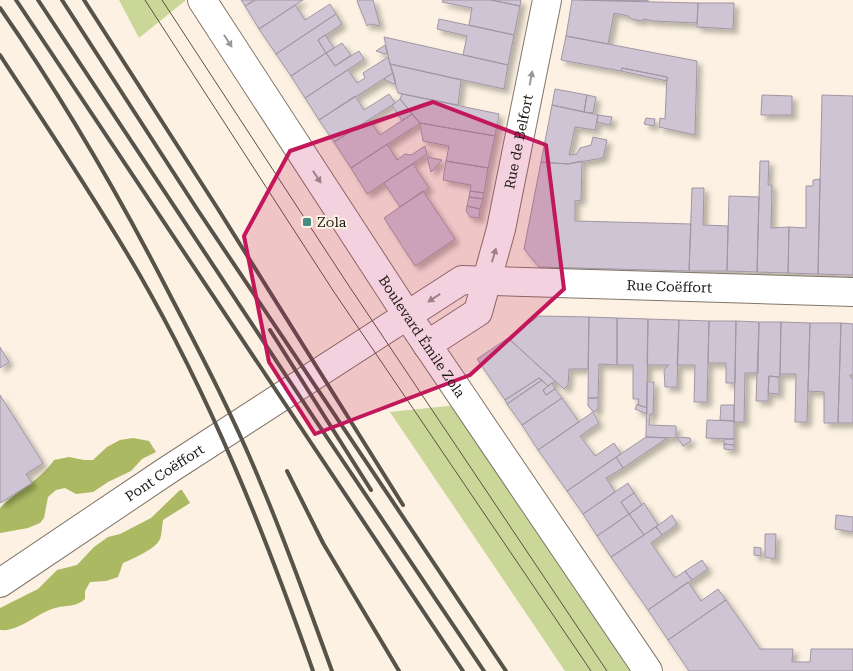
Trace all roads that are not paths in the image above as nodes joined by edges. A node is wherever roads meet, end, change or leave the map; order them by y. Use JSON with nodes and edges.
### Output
{"nodes":[{"id":1,"x":202,"y":0,"type":"edge"},
{"id":2,"x":546,"y":0,"type":"edge"},
{"id":3,"x":486,"y":281,"type":"junction"},
{"id":4,"x":853,"y":292,"type":"edge"},
{"id":5,"x":407,"y":315,"type":"junction"},
{"id":6,"x":427,"y":345,"type":"junction"},
{"id":7,"x":0,"y":583,"type":"edge"},
{"id":8,"x":648,"y":671,"type":"edge"}],
"edges":[{"from":1,"to":5,"type":"street","name":"Boulevard Émile Zola","one_way":true},
{"from":3,"to":2,"type":"street","name":"Rue de Belfort","one_way":true},
{"from":3,"to":4,"type":"street","name":"Rue Coëffort"},
{"from":3,"to":5,"type":"street","name":"Rue Coëffort","one_way":true},
{"from":3,"to":6,"type":"street","name":"Rue de Belfort"},
{"from":5,"to":6,"type":"street","name":"Boulevard Émile Zola"},
{"from":5,"to":7,"type":"street","name":"Pont Coëffort"},
{"from":6,"to":8,"type":"street","name":"Boulevard Émile Zola"}]}
